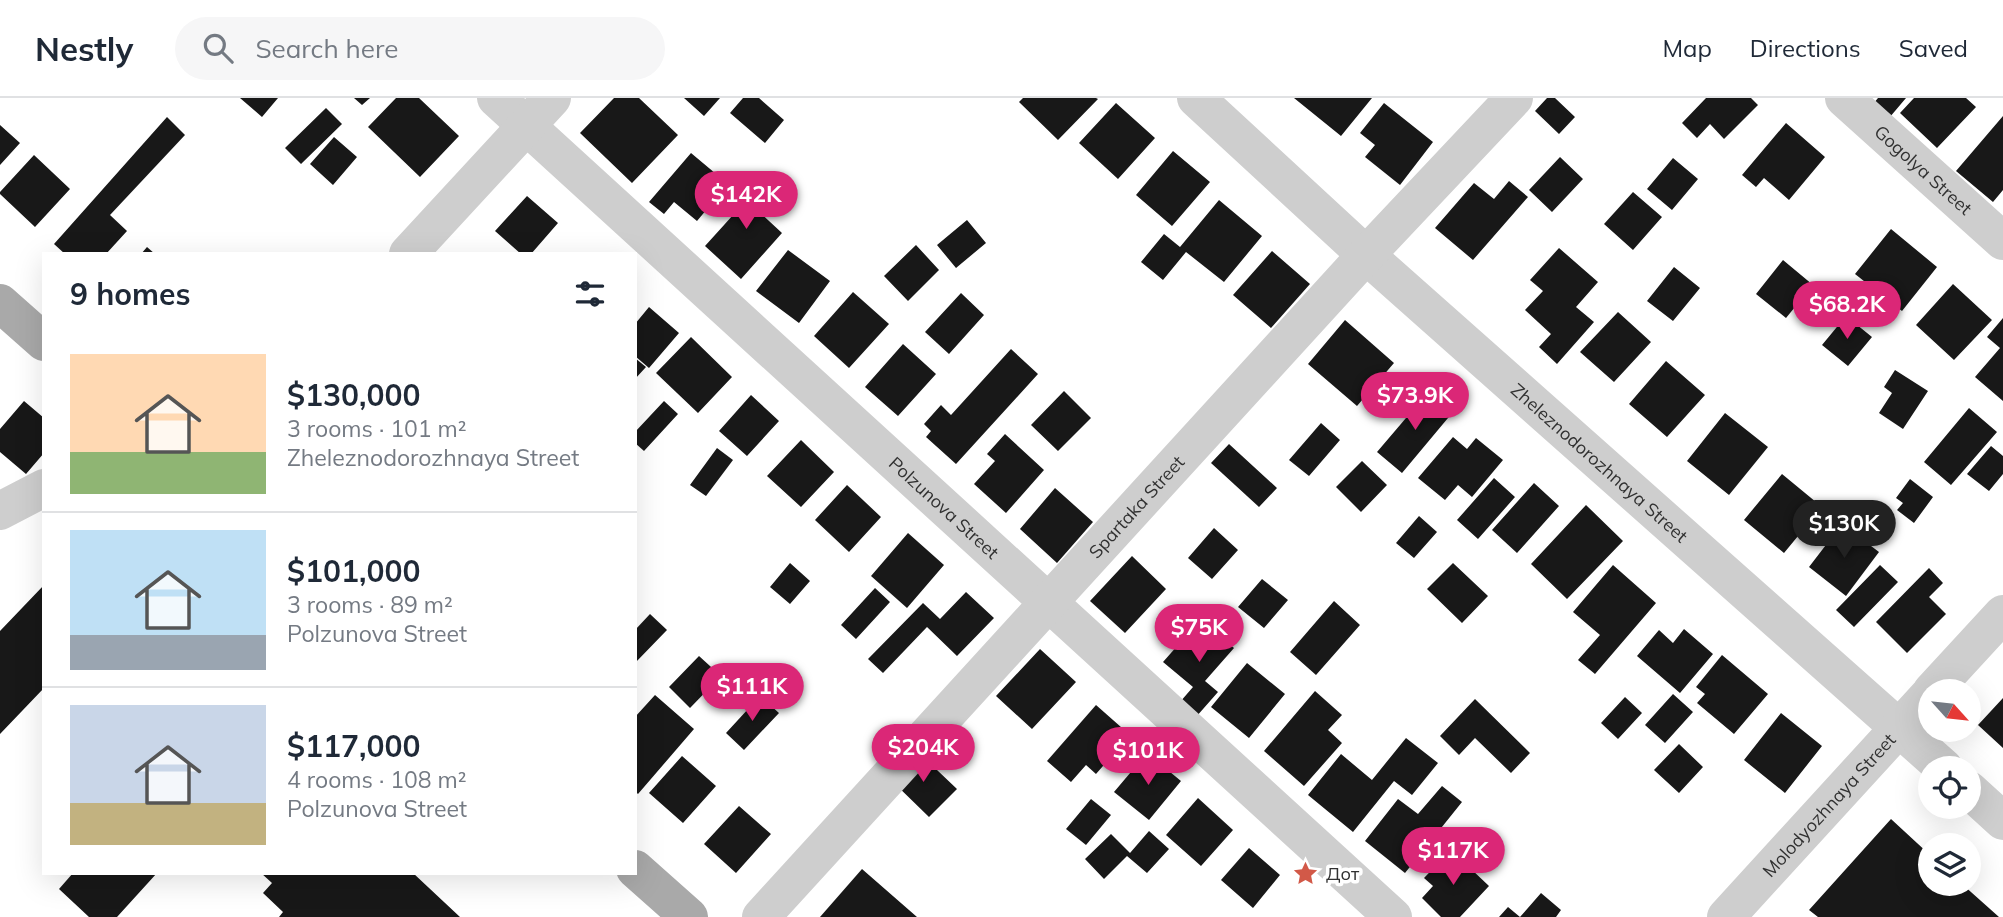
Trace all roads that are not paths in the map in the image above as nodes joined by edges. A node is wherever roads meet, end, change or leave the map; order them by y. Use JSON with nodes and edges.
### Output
{"nodes":[{"id":1,"x":496,"y":98,"type":"edge"},
{"id":2,"x":552,"y":98,"type":"edge"},
{"id":3,"x":1196,"y":98,"type":"edge"},
{"id":4,"x":1514,"y":98,"type":"edge"},
{"id":5,"x":1844,"y":98,"type":"edge"},
{"id":6,"x":527,"y":126,"type":"junction"},
{"id":7,"x":2003,"y":241,"type":"edge"},
{"id":8,"x":410,"y":252,"type":"edge"},
{"id":9,"x":1366,"y":256,"type":"junction"},
{"id":10,"x":0,"y":303,"type":"edge"},
{"id":11,"x":42,"y":340,"type":"edge"},
{"id":12,"x":42,"y":489,"type":"edge"},
{"id":13,"x":0,"y":511,"type":"edge"},
{"id":14,"x":1048,"y":605,"type":"junction"},
{"id":15,"x":2003,"y":614,"type":"edge"},
{"id":16,"x":1943,"y":679,"type":"edge"},
{"id":17,"x":1918,"y":706,"type":"edge"},
{"id":18,"x":1899,"y":727,"type":"junction"},
{"id":19,"x":1931,"y":756,"type":"edge"},
{"id":20,"x":1981,"y":801,"type":"edge"},
{"id":21,"x":2003,"y":821,"type":"edge"},
{"id":22,"x":637,"y":871,"type":"edge"},
{"id":23,"x":689,"y":917,"type":"edge"},
{"id":24,"x":761,"y":917,"type":"edge"},
{"id":25,"x":1393,"y":917,"type":"edge"},
{"id":26,"x":1726,"y":917,"type":"edge"}],
"edges":[{"from":1,"to":6,"type":"street","name":"Polzunova Street"},
{"from":2,"to":6,"type":"street"},
{"from":3,"to":9,"type":"street","name":"Zheleznodorozhnaya Street"},
{"from":4,"to":9,"type":"street","name":"Spartaka Street"},
{"from":5,"to":7,"type":"street","name":"Gogolya Street"},
{"from":6,"to":8,"type":"street"},
{"from":6,"to":14,"type":"street","name":"Polzunova Street"},
{"from":9,"to":14,"type":"street","name":"Spartaka Street"},
{"from":9,"to":18,"type":"street","name":"Zheleznodorozhnaya Street"},
{"from":10,"to":11,"type":"main road"},
{"from":12,"to":13,"type":"street"},
{"from":14,"to":24,"type":"street","name":"Spartaka Street"},
{"from":14,"to":25,"type":"street","name":"Polzunova Street"},
{"from":15,"to":16,"type":"street","name":"Molodyozhnaya Street"},
{"from":17,"to":18,"type":"street","name":"Molodyozhnaya Street"},
{"from":18,"to":19,"type":"street","name":"Zheleznodorozhnaya Street"},
{"from":18,"to":26,"type":"street","name":"Molodyozhnaya Street"},
{"from":20,"to":21,"type":"street"},
{"from":22,"to":23,"type":"main road"}]}
